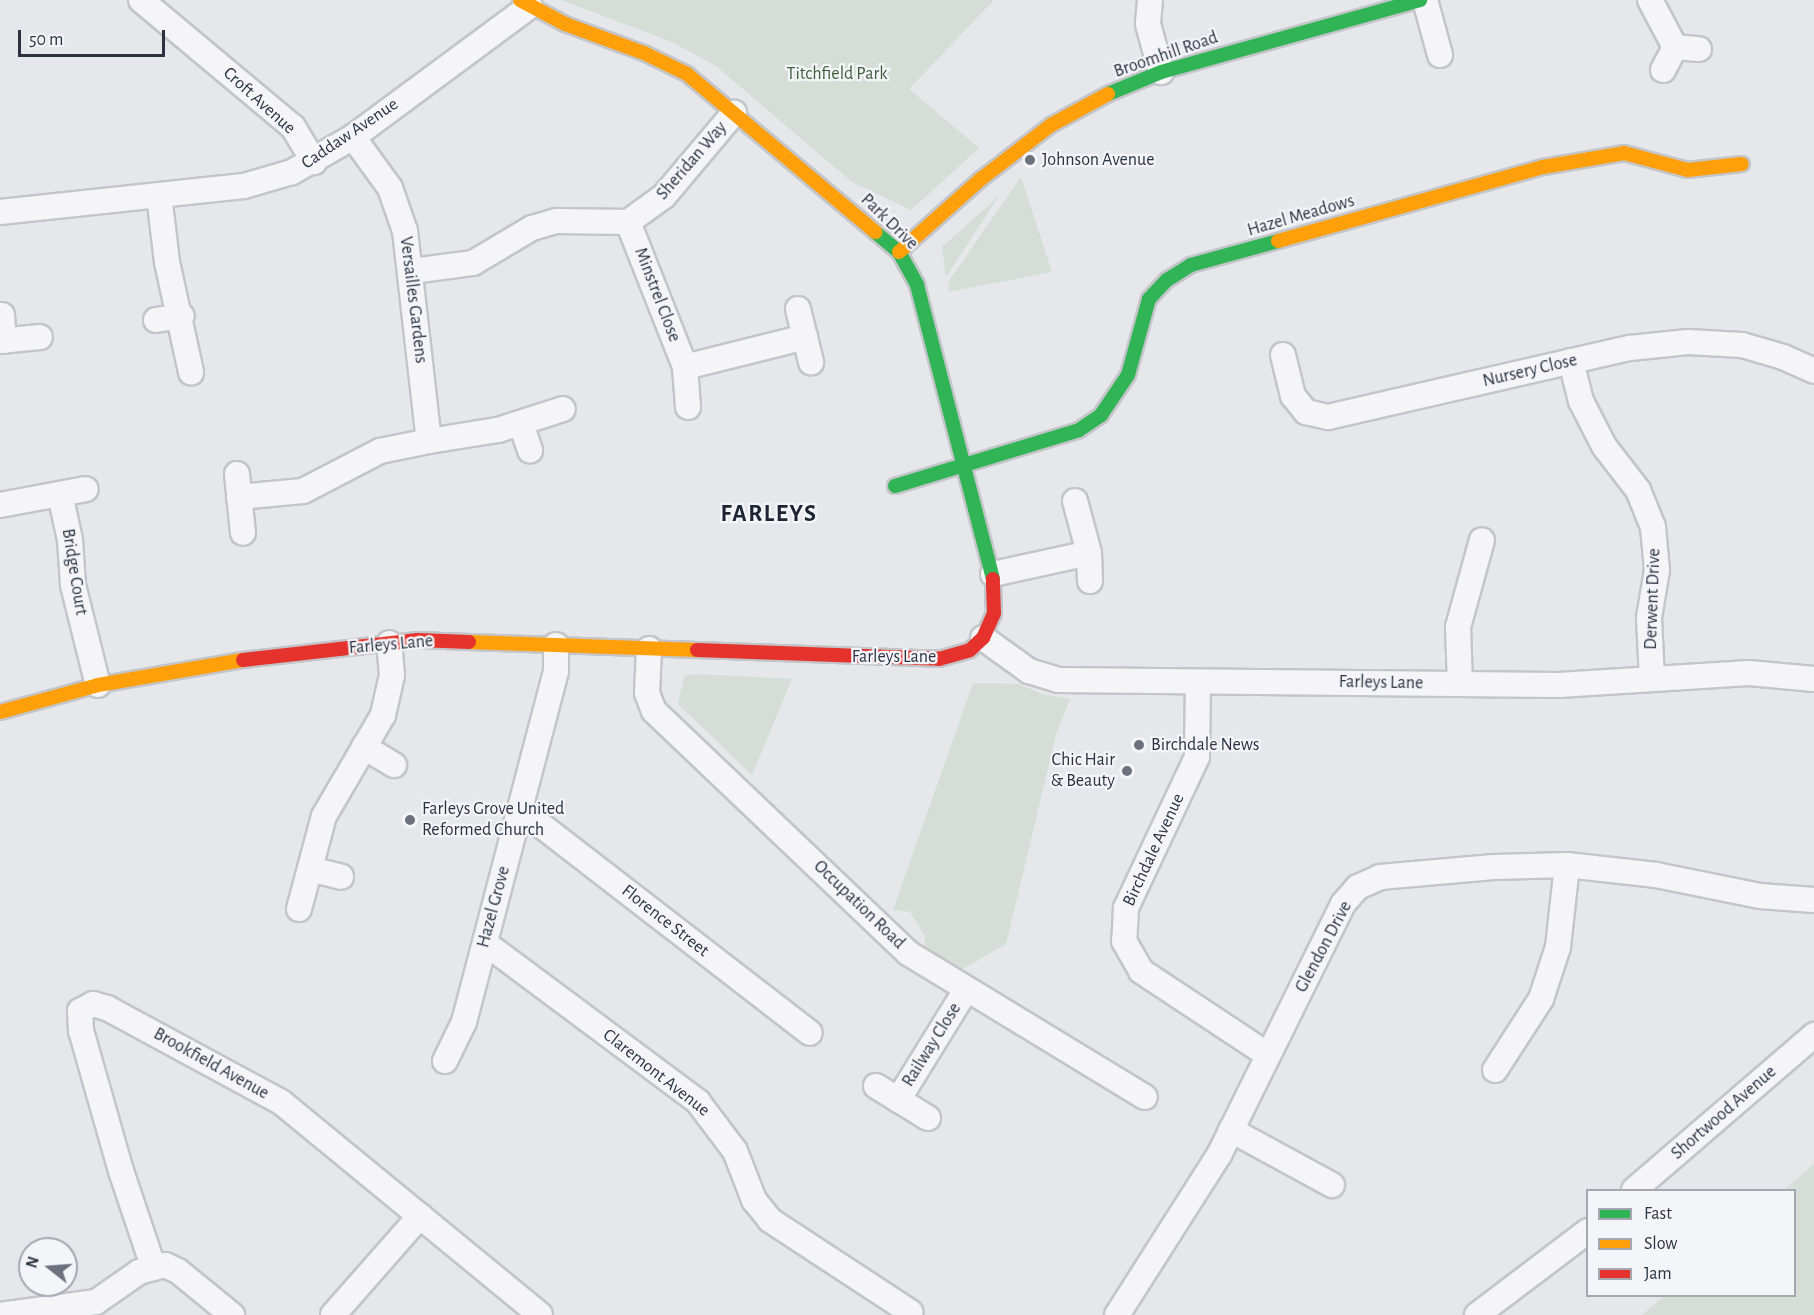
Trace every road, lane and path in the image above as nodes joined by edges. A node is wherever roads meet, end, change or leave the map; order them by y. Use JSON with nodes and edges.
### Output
{"nodes":[{"id":1,"x":141,"y":0,"type":"edge"},
{"id":2,"x":1150,"y":0,"type":"edge"},
{"id":3,"x":1420,"y":0,"type":"edge"},
{"id":4,"x":1425,"y":0,"type":"edge"},
{"id":5,"x":1650,"y":0,"type":"edge"},
{"id":6,"x":525,"y":3,"type":"edge"},
{"id":7,"x":1675,"y":47,"type":"junction"},
{"id":8,"x":1699,"y":49,"type":"dead end"},
{"id":9,"x":1440,"y":55,"type":"dead end"},
{"id":10,"x":1663,"y":70,"type":"dead end"},
{"id":11,"x":1161,"y":72,"type":"junction"},
{"id":12,"x":734,"y":113,"type":"junction"},
{"id":13,"x":353,"y":137,"type":"junction"},
{"id":14,"x":314,"y":162,"type":"junction"},
{"id":15,"x":1742,"y":164,"type":"dead end"},
{"id":16,"x":159,"y":195,"type":"junction"},
{"id":17,"x":0,"y":212,"type":"edge"},
{"id":18,"x":628,"y":222,"type":"junction"},
{"id":19,"x":898,"y":252,"type":"junction"},
{"id":20,"x":412,"y":271,"type":"junction"},
{"id":21,"x":798,"y":309,"type":"dead end"},
{"id":22,"x":2,"y":315,"type":"dead end"},
{"id":23,"x":182,"y":316,"type":"junction"},
{"id":24,"x":156,"y":320,"type":"dead end"},
{"id":25,"x":40,"y":337,"type":"dead end"},
{"id":26,"x":805,"y":337,"type":"junction"},
{"id":27,"x":2,"y":341,"type":"edge"},
{"id":28,"x":1283,"y":355,"type":"dead end"},
{"id":29,"x":1570,"y":361,"type":"junction"},
{"id":30,"x":811,"y":362,"type":"dead end"},
{"id":31,"x":686,"y":367,"type":"junction"},
{"id":32,"x":1814,"y":371,"type":"edge"},
{"id":33,"x":191,"y":372,"type":"dead end"},
{"id":34,"x":688,"y":407,"type":"dead end"},
{"id":35,"x":563,"y":409,"type":"dead end"},
{"id":36,"x":521,"y":424,"type":"junction"},
{"id":37,"x":429,"y":441,"type":"junction"},
{"id":38,"x":530,"y":450,"type":"dead end"},
{"id":39,"x":964,"y":465,"type":"junction"},
{"id":40,"x":895,"y":486,"type":"dead end"},
{"id":41,"x":86,"y":489,"type":"dead end"},
{"id":42,"x":60,"y":494,"type":"junction"},
{"id":43,"x":1076,"y":501,"type":"dead end"},
{"id":44,"x":0,"y":505,"type":"edge"},
{"id":45,"x":243,"y":533,"type":"dead end"},
{"id":46,"x":1482,"y":540,"type":"dead end"},
{"id":47,"x":1089,"y":553,"type":"junction"},
{"id":48,"x":993,"y":574,"type":"junction"},
{"id":49,"x":1090,"y":581,"type":"dead end"},
{"id":50,"x":983,"y":638,"type":"junction"},
{"id":51,"x":389,"y":643,"type":"junction"},
{"id":52,"x":556,"y":645,"type":"junction"},
{"id":53,"x":649,"y":649,"type":"junction"},
{"id":54,"x":1653,"y":679,"type":"junction"},
{"id":55,"x":1814,"y":679,"type":"edge"},
{"id":56,"x":1198,"y":682,"type":"junction"},
{"id":57,"x":1460,"y":684,"type":"junction"},
{"id":58,"x":98,"y":685,"type":"junction"},
{"id":59,"x":0,"y":712,"type":"edge"},
{"id":60,"x":364,"y":747,"type":"junction"},
{"id":61,"x":394,"y":765,"type":"dead end"},
{"id":62,"x":520,"y":809,"type":"junction"},
{"id":63,"x":1567,"y":865,"type":"junction"},
{"id":64,"x":310,"y":869,"type":"junction"},
{"id":65,"x":341,"y":878,"type":"dead end"},
{"id":66,"x":1814,"y":900,"type":"edge"},
{"id":67,"x":299,"y":909,"type":"dead end"},
{"id":68,"x":485,"y":943,"type":"junction"},
{"id":69,"x":966,"y":990,"type":"junction"},
{"id":70,"x":810,"y":1033,"type":"dead end"},
{"id":71,"x":1814,"y":1035,"type":"edge"},
{"id":72,"x":1268,"y":1055,"type":"junction"},
{"id":73,"x":445,"y":1061,"type":"dead end"},
{"id":74,"x":1496,"y":1070,"type":"dead end"},
{"id":75,"x":876,"y":1086,"type":"dead end"},
{"id":76,"x":1144,"y":1098,"type":"dead end"},
{"id":77,"x":898,"y":1100,"type":"junction"},
{"id":78,"x":928,"y":1118,"type":"dead end"},
{"id":79,"x":1231,"y":1130,"type":"junction"},
{"id":80,"x":1332,"y":1185,"type":"dead end"},
{"id":81,"x":1636,"y":1189,"type":"edge"},
{"id":82,"x":420,"y":1216,"type":"junction"},
{"id":83,"x":1586,"y":1232,"type":"edge"},
{"id":84,"x":153,"y":1266,"type":"junction"},
{"id":85,"x":910,"y":1312,"type":"dead end"},
{"id":86,"x":0,"y":1315,"type":"edge"},
{"id":87,"x":232,"y":1315,"type":"edge"},
{"id":88,"x":333,"y":1315,"type":"edge"},
{"id":89,"x":540,"y":1315,"type":"edge"},
{"id":90,"x":1117,"y":1315,"type":"edge"},
{"id":91,"x":1476,"y":1315,"type":"edge"}],
"edges":[{"from":1,"to":14,"type":"street","name":"Croft Avenue"},
{"from":2,"to":11,"type":"street"},
{"from":3,"to":11,"type":"street","name":"Broomhill Road"},
{"from":4,"to":9,"type":"street"},
{"from":5,"to":7,"type":"street"},
{"from":6,"to":12,"type":"street","name":"Park Drive"},
{"from":6,"to":13,"type":"street","name":"Caddaw Avenue"},
{"from":7,"to":8,"type":"street"},
{"from":7,"to":10,"type":"street"},
{"from":11,"to":19,"type":"street","name":"Broomhill Road"},
{"from":12,"to":18,"type":"street","name":"Sheridan Way"},
{"from":12,"to":19,"type":"street","name":"Park Drive"},
{"from":13,"to":14,"type":"street","name":"Caddaw Avenue"},
{"from":13,"to":20,"type":"street","name":"Versailles Gardens"},
{"from":14,"to":16,"type":"street","name":"Caddaw Avenue"},
{"from":15,"to":39,"type":"street","name":"Hazel Meadows"},
{"from":16,"to":17,"type":"street","name":"Caddaw Avenue"},
{"from":16,"to":23,"type":"street"},
{"from":18,"to":20,"type":"street"},
{"from":18,"to":31,"type":"street","name":"Minstrel Close"},
{"from":19,"to":39,"type":"street","name":"Park Drive"},
{"from":20,"to":37,"type":"street","name":"Versailles Gardens"},
{"from":21,"to":26,"type":"street"},
{"from":22,"to":27,"type":"street"},
{"from":23,"to":24,"type":"street"},
{"from":23,"to":33,"type":"street"},
{"from":25,"to":27,"type":"street"},
{"from":26,"to":30,"type":"street"},
{"from":26,"to":31,"type":"street"},
{"from":28,"to":29,"type":"street","name":"Nursery Close"},
{"from":29,"to":32,"type":"street","name":"Nursery Close"},
{"from":29,"to":54,"type":"street","name":"Derwent Drive"},
{"from":31,"to":34,"type":"street","name":"Minstrel Close"},
{"from":35,"to":36,"type":"street"},
{"from":36,"to":37,"type":"street"},
{"from":36,"to":38,"type":"street"},
{"from":37,"to":45,"type":"street"},
{"from":39,"to":40,"type":"street","name":"Hazel Meadows"},
{"from":39,"to":48,"type":"street","name":"Park Drive"},
{"from":41,"to":42,"type":"street"},
{"from":42,"to":44,"type":"street"},
{"from":42,"to":58,"type":"street","name":"Bridge Court"},
{"from":43,"to":47,"type":"street"},
{"from":46,"to":57,"type":"street"},
{"from":47,"to":48,"type":"street"},
{"from":47,"to":49,"type":"street"},
{"from":48,"to":50,"type":"street","name":"Park Drive"},
{"from":50,"to":53,"type":"street","name":"Farleys Lane"},
{"from":50,"to":56,"type":"street","name":"Farleys Lane"},
{"from":51,"to":52,"type":"street","name":"Farleys Lane"},
{"from":51,"to":58,"type":"street","name":"Farleys Lane"},
{"from":51,"to":60,"type":"street"},
{"from":52,"to":53,"type":"street","name":"Farleys Lane"},
{"from":52,"to":62,"type":"street","name":"Hazel Grove"},
{"from":53,"to":69,"type":"street","name":"Occupation Road"},
{"from":54,"to":55,"type":"street","name":"Farleys Lane"},
{"from":54,"to":57,"type":"street","name":"Farleys Lane"},
{"from":56,"to":57,"type":"street","name":"Farleys Lane"},
{"from":56,"to":72,"type":"street","name":"Birchdale Avenue"},
{"from":58,"to":59,"type":"street","name":"Farleys Lane"},
{"from":60,"to":61,"type":"street"},
{"from":60,"to":64,"type":"street"},
{"from":62,"to":68,"type":"street","name":"Hazel Grove"},
{"from":62,"to":70,"type":"street","name":"Florence Street"},
{"from":63,"to":66,"type":"street","name":"Glendon Drive"},
{"from":63,"to":72,"type":"street","name":"Glendon Drive"},
{"from":63,"to":74,"type":"street"},
{"from":64,"to":65,"type":"street"},
{"from":64,"to":67,"type":"street"},
{"from":68,"to":73,"type":"street","name":"Hazel Grove"},
{"from":68,"to":85,"type":"street","name":"Claremont Avenue"},
{"from":69,"to":76,"type":"street","name":"Occupation Road"},
{"from":69,"to":77,"type":"street","name":"Railway Close"},
{"from":71,"to":81,"type":"street","name":"Shortwood Avenue"},
{"from":72,"to":79,"type":"street","name":"Glendon Drive"},
{"from":75,"to":77,"type":"street","name":"Railway Close"},
{"from":77,"to":78,"type":"street","name":"Railway Close"},
{"from":79,"to":80,"type":"street"},
{"from":79,"to":90,"type":"street","name":"Glendon Drive"},
{"from":82,"to":84,"type":"street","name":"Brookfield Avenue"},
{"from":82,"to":88,"type":"street"},
{"from":82,"to":89,"type":"street","name":"Brookfield Avenue"},
{"from":83,"to":91,"type":"street"},
{"from":84,"to":86,"type":"street"},
{"from":84,"to":87,"type":"street"}]}
